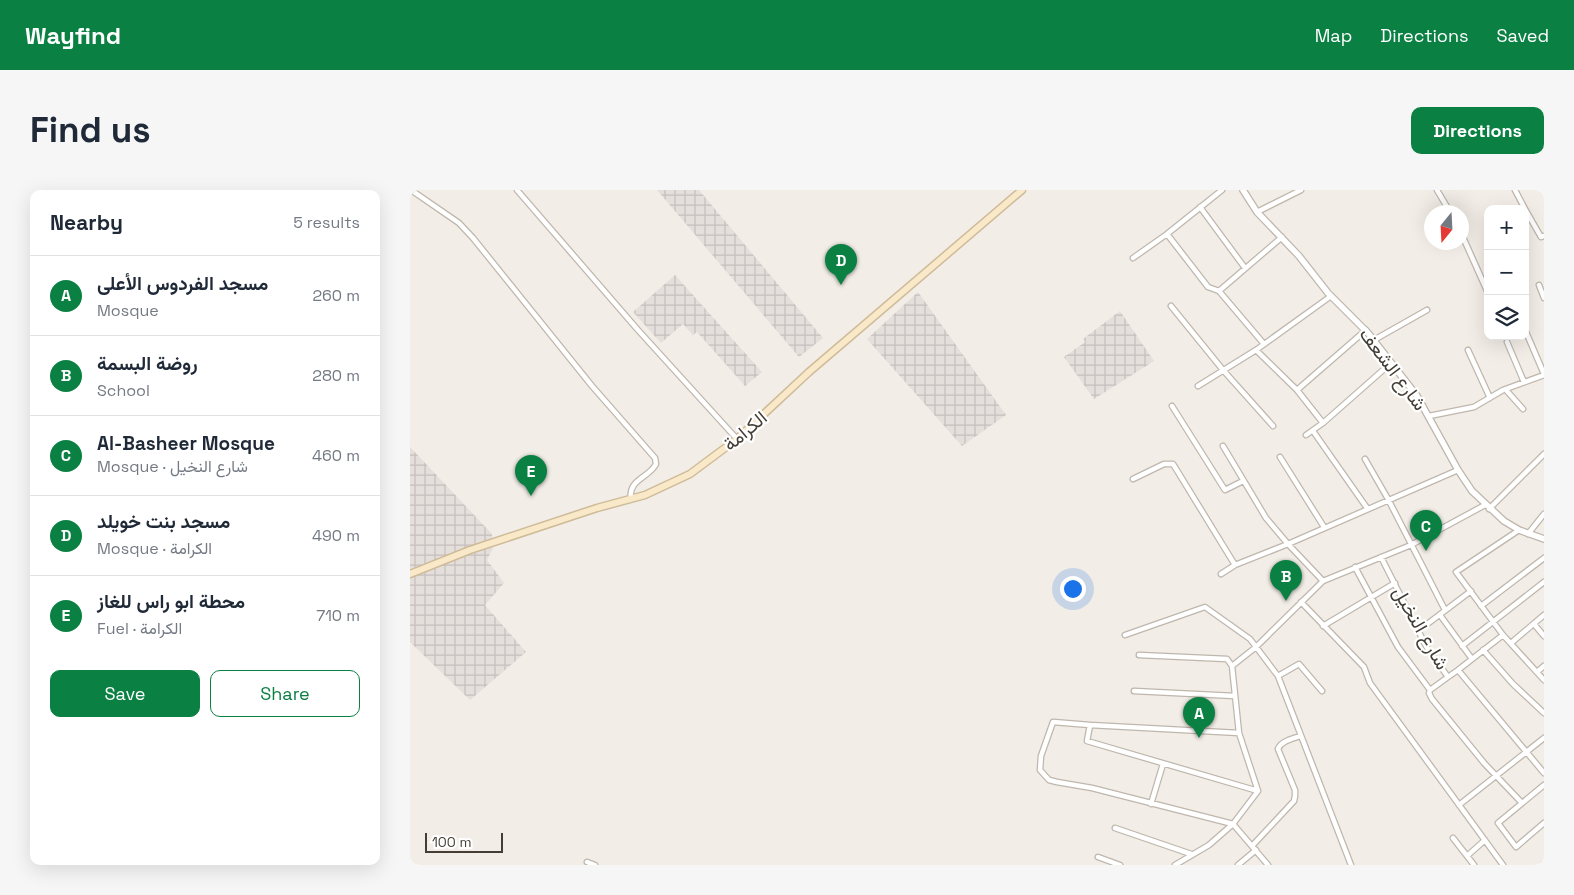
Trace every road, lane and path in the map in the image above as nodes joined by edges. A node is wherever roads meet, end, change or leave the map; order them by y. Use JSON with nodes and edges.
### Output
{"nodes":[{"id":1,"x":411,"y":190,"type":"edge"},
{"id":2,"x":517,"y":190,"type":"edge"},
{"id":3,"x":1022,"y":190,"type":"edge"},
{"id":4,"x":1222,"y":190,"type":"edge"},
{"id":5,"x":1243,"y":190,"type":"edge"},
{"id":6,"x":1301,"y":190,"type":"edge"},
{"id":7,"x":1437,"y":190,"type":"edge"},
{"id":8,"x":1515,"y":190,"type":"edge"},
{"id":9,"x":1446,"y":205,"type":"edge"},
{"id":10,"x":1523,"y":205,"type":"edge"},
{"id":11,"x":1200,"y":208,"type":"junction"},
{"id":12,"x":1257,"y":212,"type":"junction"},
{"id":13,"x":1529,"y":216,"type":"edge"},
{"id":14,"x":1167,"y":234,"type":"junction"},
{"id":15,"x":1544,"y":236,"type":"edge"},
{"id":16,"x":1282,"y":237,"type":"junction"},
{"id":17,"x":1469,"y":250,"type":"edge"},
{"id":18,"x":1133,"y":258,"type":"dead end"},
{"id":19,"x":1245,"y":268,"type":"junction"},
{"id":20,"x":1484,"y":284,"type":"edge"},
{"id":21,"x":1539,"y":285,"type":"dead end"},
{"id":22,"x":1219,"y":292,"type":"junction"},
{"id":23,"x":1332,"y":296,"type":"junction"},
{"id":24,"x":1544,"y":298,"type":"edge"},
{"id":25,"x":1171,"y":306,"type":"dead end"},
{"id":26,"x":1427,"y":310,"type":"dead end"},
{"id":27,"x":1366,"y":330,"type":"junction"},
{"id":28,"x":1529,"y":339,"type":"edge"},
{"id":29,"x":1374,"y":340,"type":"junction"},
{"id":30,"x":1507,"y":342,"type":"dead end"},
{"id":31,"x":1264,"y":344,"type":"junction"},
{"id":32,"x":1256,"y":350,"type":"junction"},
{"id":33,"x":1468,"y":350,"type":"dead end"},
{"id":34,"x":1391,"y":363,"type":"junction"},
{"id":35,"x":1223,"y":370,"type":"junction"},
{"id":36,"x":1544,"y":375,"type":"edge"},
{"id":37,"x":1524,"y":382,"type":"junction"},
{"id":38,"x":1198,"y":386,"type":"dead end"},
{"id":39,"x":1297,"y":390,"type":"junction"},
{"id":40,"x":1506,"y":390,"type":"junction"},
{"id":41,"x":1490,"y":398,"type":"junction"},
{"id":42,"x":1172,"y":406,"type":"dead end"},
{"id":43,"x":1523,"y":409,"type":"dead end"},
{"id":44,"x":1429,"y":416,"type":"junction"},
{"id":45,"x":1323,"y":423,"type":"junction"},
{"id":46,"x":1273,"y":426,"type":"dead end"},
{"id":47,"x":1314,"y":430,"type":"junction"},
{"id":48,"x":1306,"y":435,"type":"dead end"},
{"id":49,"x":737,"y":439,"type":"junction"},
{"id":50,"x":1223,"y":446,"type":"dead end"},
{"id":51,"x":1544,"y":454,"type":"edge"},
{"id":52,"x":1280,"y":457,"type":"dead end"},
{"id":53,"x":1365,"y":459,"type":"dead end"},
{"id":54,"x":1458,"y":470,"type":"junction"},
{"id":55,"x":1133,"y":479,"type":"dead end"},
{"id":56,"x":1243,"y":481,"type":"junction"},
{"id":57,"x":631,"y":498,"type":"junction"},
{"id":58,"x":1388,"y":499,"type":"junction"},
{"id":59,"x":1487,"y":507,"type":"junction"},
{"id":60,"x":1367,"y":508,"type":"junction"},
{"id":61,"x":1544,"y":514,"type":"edge"},
{"id":62,"x":1324,"y":528,"type":"junction"},
{"id":63,"x":1519,"y":530,"type":"junction"},
{"id":64,"x":1528,"y":534,"type":"junction"},
{"id":65,"x":1544,"y":539,"type":"edge"},
{"id":66,"x":1288,"y":544,"type":"junction"},
{"id":67,"x":1411,"y":545,"type":"junction"},
{"id":68,"x":1381,"y":557,"type":"junction"},
{"id":69,"x":1544,"y":558,"type":"edge"},
{"id":70,"x":1235,"y":566,"type":"junction"},
{"id":71,"x":1355,"y":567,"type":"junction"},
{"id":72,"x":410,"y":574,"type":"edge"},
{"id":73,"x":1221,"y":574,"type":"dead end"},
{"id":74,"x":1323,"y":581,"type":"junction"},
{"id":75,"x":1395,"y":582,"type":"junction"},
{"id":76,"x":1544,"y":582,"type":"edge"},
{"id":77,"x":1471,"y":591,"type":"junction"},
{"id":78,"x":1370,"y":596,"type":"junction"},
{"id":79,"x":1301,"y":602,"type":"junction"},
{"id":80,"x":1481,"y":606,"type":"junction"},
{"id":81,"x":1445,"y":610,"type":"junction"},
{"id":82,"x":1440,"y":615,"type":"junction"},
{"id":83,"x":1544,"y":615,"type":"edge"},
{"id":84,"x":1493,"y":622,"type":"junction"},
{"id":85,"x":1534,"y":624,"type":"junction"},
{"id":86,"x":1323,"y":626,"type":"junction"},
{"id":87,"x":1418,"y":631,"type":"junction"},
{"id":88,"x":1125,"y":635,"type":"dead end"},
{"id":89,"x":1503,"y":635,"type":"junction"},
{"id":90,"x":1544,"y":636,"type":"edge"},
{"id":91,"x":1511,"y":643,"type":"junction"},
{"id":92,"x":1462,"y":646,"type":"junction"},
{"id":93,"x":1256,"y":647,"type":"junction"},
{"id":94,"x":1483,"y":650,"type":"junction"},
{"id":95,"x":1139,"y":655,"type":"dead end"},
{"id":96,"x":1472,"y":659,"type":"junction"},
{"id":97,"x":1232,"y":666,"type":"junction"},
{"id":98,"x":1544,"y":666,"type":"edge"},
{"id":99,"x":1458,"y":670,"type":"junction"},
{"id":100,"x":1538,"y":672,"type":"junction"},
{"id":101,"x":1278,"y":676,"type":"junction"},
{"id":102,"x":1448,"y":677,"type":"junction"},
{"id":103,"x":1544,"y":680,"type":"edge"},
{"id":104,"x":1322,"y":690,"type":"dead end"},
{"id":105,"x":1430,"y":690,"type":"junction"},
{"id":106,"x":1134,"y":692,"type":"dead end"},
{"id":107,"x":1235,"y":696,"type":"junction"},
{"id":108,"x":1544,"y":713,"type":"edge"},
{"id":109,"x":1090,"y":724,"type":"junction"},
{"id":110,"x":1239,"y":733,"type":"junction"},
{"id":111,"x":1300,"y":736,"type":"junction"},
{"id":112,"x":1544,"y":738,"type":"edge"},
{"id":113,"x":1525,"y":752,"type":"junction"},
{"id":114,"x":1163,"y":764,"type":"junction"},
{"id":115,"x":1544,"y":773,"type":"edge"},
{"id":116,"x":1496,"y":777,"type":"junction"},
{"id":117,"x":1544,"y":784,"type":"edge"},
{"id":118,"x":1258,"y":791,"type":"junction"},
{"id":119,"x":1522,"y":803,"type":"junction"},
{"id":120,"x":1151,"y":804,"type":"junction"},
{"id":121,"x":1459,"y":805,"type":"junction"},
{"id":122,"x":1544,"y":823,"type":"edge"},
{"id":123,"x":1233,"y":824,"type":"junction"},
{"id":124,"x":1115,"y":828,"type":"dead end"},
{"id":125,"x":1453,"y":838,"type":"dead end"},
{"id":126,"x":1485,"y":840,"type":"junction"},
{"id":127,"x":1252,"y":846,"type":"junction"},
{"id":128,"x":1256,"y":850,"type":"junction"},
{"id":129,"x":1191,"y":854,"type":"junction"},
{"id":130,"x":1467,"y":856,"type":"junction"},
{"id":131,"x":1098,"y":857,"type":"dead end"},
{"id":132,"x":587,"y":862,"type":"dead end"},
{"id":133,"x":595,"y":865,"type":"edge"},
{"id":134,"x":1120,"y":865,"type":"edge"},
{"id":135,"x":1175,"y":865,"type":"edge"},
{"id":136,"x":1238,"y":865,"type":"edge"},
{"id":137,"x":1268,"y":865,"type":"edge"},
{"id":138,"x":1350,"y":865,"type":"edge"},
{"id":139,"x":1474,"y":865,"type":"edge"},
{"id":140,"x":1503,"y":865,"type":"edge"}],
"edges":[{"from":1,"to":57,"type":"street"},
{"from":2,"to":49,"type":"street"},
{"from":3,"to":49,"type":"main road","name":"الكرامة"},
{"from":4,"to":11,"type":"street"},
{"from":5,"to":12,"type":"street","name":"شارع الشعف"},
{"from":6,"to":12,"type":"street"},
{"from":7,"to":9,"type":"street"},
{"from":8,"to":10,"type":"street"},
{"from":11,"to":14,"type":"street"},
{"from":11,"to":19,"type":"street"},
{"from":12,"to":16,"type":"street","name":"شارع الشعف"},
{"from":13,"to":15,"type":"street"},
{"from":14,"to":18,"type":"street"},
{"from":14,"to":22,"type":"street"},
{"from":16,"to":19,"type":"street"},
{"from":16,"to":23,"type":"street","name":"شارع الشعف"},
{"from":17,"to":20,"type":"street"},
{"from":19,"to":22,"type":"street"},
{"from":21,"to":24,"type":"street"},
{"from":22,"to":31,"type":"street"},
{"from":23,"to":27,"type":"street","name":"شارع الشعف"},
{"from":23,"to":31,"type":"street"},
{"from":25,"to":35,"type":"street"},
{"from":26,"to":29,"type":"street"},
{"from":27,"to":29,"type":"street","name":"شارع الشعف"},
{"from":27,"to":39,"type":"street"},
{"from":28,"to":36,"type":"street"},
{"from":29,"to":34,"type":"street","name":"شارع الشعف"},
{"from":30,"to":37,"type":"street"},
{"from":31,"to":32,"type":"street"},
{"from":32,"to":35,"type":"street"},
{"from":32,"to":39,"type":"street"},
{"from":33,"to":41,"type":"street"},
{"from":34,"to":44,"type":"street","name":"شارع الشعف"},
{"from":34,"to":45,"type":"street"},
{"from":35,"to":38,"type":"street"},
{"from":35,"to":46,"type":"street"},
{"from":36,"to":37,"type":"street"},
{"from":37,"to":40,"type":"street"},
{"from":39,"to":45,"type":"street"},
{"from":40,"to":41,"type":"street"},
{"from":40,"to":43,"type":"street"},
{"from":41,"to":44,"type":"street"},
{"from":42,"to":56,"type":"street"},
{"from":44,"to":54,"type":"street","name":"شارع الشعف"},
{"from":45,"to":47,"type":"street"},
{"from":47,"to":48,"type":"street"},
{"from":47,"to":60,"type":"street"},
{"from":49,"to":57,"type":"main road","name":"الكرامة"},
{"from":50,"to":56,"type":"street"},
{"from":51,"to":59,"type":"street"},
{"from":52,"to":62,"type":"street"},
{"from":53,"to":58,"type":"street"},
{"from":54,"to":58,"type":"street"},
{"from":54,"to":59,"type":"street","name":"شارع الشعف"},
{"from":55,"to":70,"type":"street"},
{"from":56,"to":66,"type":"street"},
{"from":57,"to":72,"type":"main road","name":"الكرامة"},
{"from":58,"to":60,"type":"street"},
{"from":58,"to":67,"type":"street"},
{"from":59,"to":63,"type":"street","name":"شارع الشعف"},
{"from":59,"to":67,"type":"street"},
{"from":60,"to":62,"type":"street"},
{"from":61,"to":64,"type":"street"},
{"from":62,"to":66,"type":"street"},
{"from":63,"to":64,"type":"street","name":"شارع الشعف"},
{"from":63,"to":77,"type":"street"},
{"from":64,"to":65,"type":"street","name":"شارع الشعف"},
{"from":66,"to":70,"type":"street"},
{"from":66,"to":74,"type":"street"},
{"from":67,"to":68,"type":"street"},
{"from":67,"to":81,"type":"street"},
{"from":68,"to":71,"type":"street"},
{"from":68,"to":75,"type":"street","name":"شارع النخيل"},
{"from":69,"to":80,"type":"street"},
{"from":70,"to":73,"type":"street"},
{"from":71,"to":74,"type":"street"},
{"from":71,"to":78,"type":"street"},
{"from":74,"to":79,"type":"street"},
{"from":75,"to":78,"type":"street"},
{"from":75,"to":87,"type":"street","name":"شارع النخيل"},
{"from":76,"to":84,"type":"street"},
{"from":77,"to":80,"type":"street"},
{"from":77,"to":81,"type":"street"},
{"from":78,"to":86,"type":"street"},
{"from":78,"to":105,"type":"street"},
{"from":79,"to":86,"type":"street"},
{"from":79,"to":93,"type":"street"},
{"from":80,"to":84,"type":"street"},
{"from":81,"to":82,"type":"street"},
{"from":82,"to":87,"type":"street"},
{"from":82,"to":92,"type":"street"},
{"from":83,"to":85,"type":"street"},
{"from":84,"to":89,"type":"street"},
{"from":84,"to":92,"type":"street"},
{"from":85,"to":90,"type":"street"},
{"from":85,"to":91,"type":"street"},
{"from":86,"to":121,"type":"street"},
{"from":87,"to":102,"type":"street","name":"شارع النخيل"},
{"from":88,"to":93,"type":"street"},
{"from":89,"to":91,"type":"street"},
{"from":89,"to":94,"type":"street"},
{"from":91,"to":100,"type":"street"},
{"from":92,"to":96,"type":"street"},
{"from":93,"to":97,"type":"street"},
{"from":93,"to":101,"type":"street"},
{"from":94,"to":96,"type":"street"},
{"from":94,"to":108,"type":"street"},
{"from":95,"to":97,"type":"street"},
{"from":96,"to":99,"type":"street"},
{"from":97,"to":107,"type":"street"},
{"from":98,"to":100,"type":"street"},
{"from":99,"to":102,"type":"street","name":"شارع النخيل"},
{"from":99,"to":113,"type":"street","name":"شارع النخيل"},
{"from":100,"to":103,"type":"street"},
{"from":101,"to":104,"type":"street"},
{"from":101,"to":111,"type":"street"},
{"from":102,"to":105,"type":"street"},
{"from":105,"to":116,"type":"street"},
{"from":106,"to":107,"type":"street"},
{"from":107,"to":110,"type":"street"},
{"from":109,"to":110,"type":"street"},
{"from":109,"to":114,"type":"street"},
{"from":109,"to":120,"type":"street"},
{"from":110,"to":118,"type":"street"},
{"from":111,"to":127,"type":"street"},
{"from":111,"to":138,"type":"street"},
{"from":112,"to":113,"type":"street"},
{"from":113,"to":115,"type":"street","name":"شارع النخيل"},
{"from":113,"to":116,"type":"street"},
{"from":114,"to":118,"type":"street"},
{"from":114,"to":120,"type":"street"},
{"from":116,"to":119,"type":"street"},
{"from":116,"to":121,"type":"street"},
{"from":117,"to":119,"type":"street"},
{"from":118,"to":123,"type":"street"},
{"from":119,"to":122,"type":"street"},
{"from":120,"to":123,"type":"street"},
{"from":121,"to":126,"type":"street"},
{"from":123,"to":127,"type":"street"},
{"from":123,"to":129,"type":"street"},
{"from":124,"to":129,"type":"street"},
{"from":125,"to":130,"type":"street"},
{"from":126,"to":130,"type":"street"},
{"from":126,"to":140,"type":"street"},
{"from":127,"to":128,"type":"street"},
{"from":128,"to":136,"type":"street"},
{"from":128,"to":137,"type":"street"},
{"from":129,"to":135,"type":"street"},
{"from":130,"to":139,"type":"street"},
{"from":131,"to":134,"type":"street"},
{"from":132,"to":133,"type":"street"}]}
